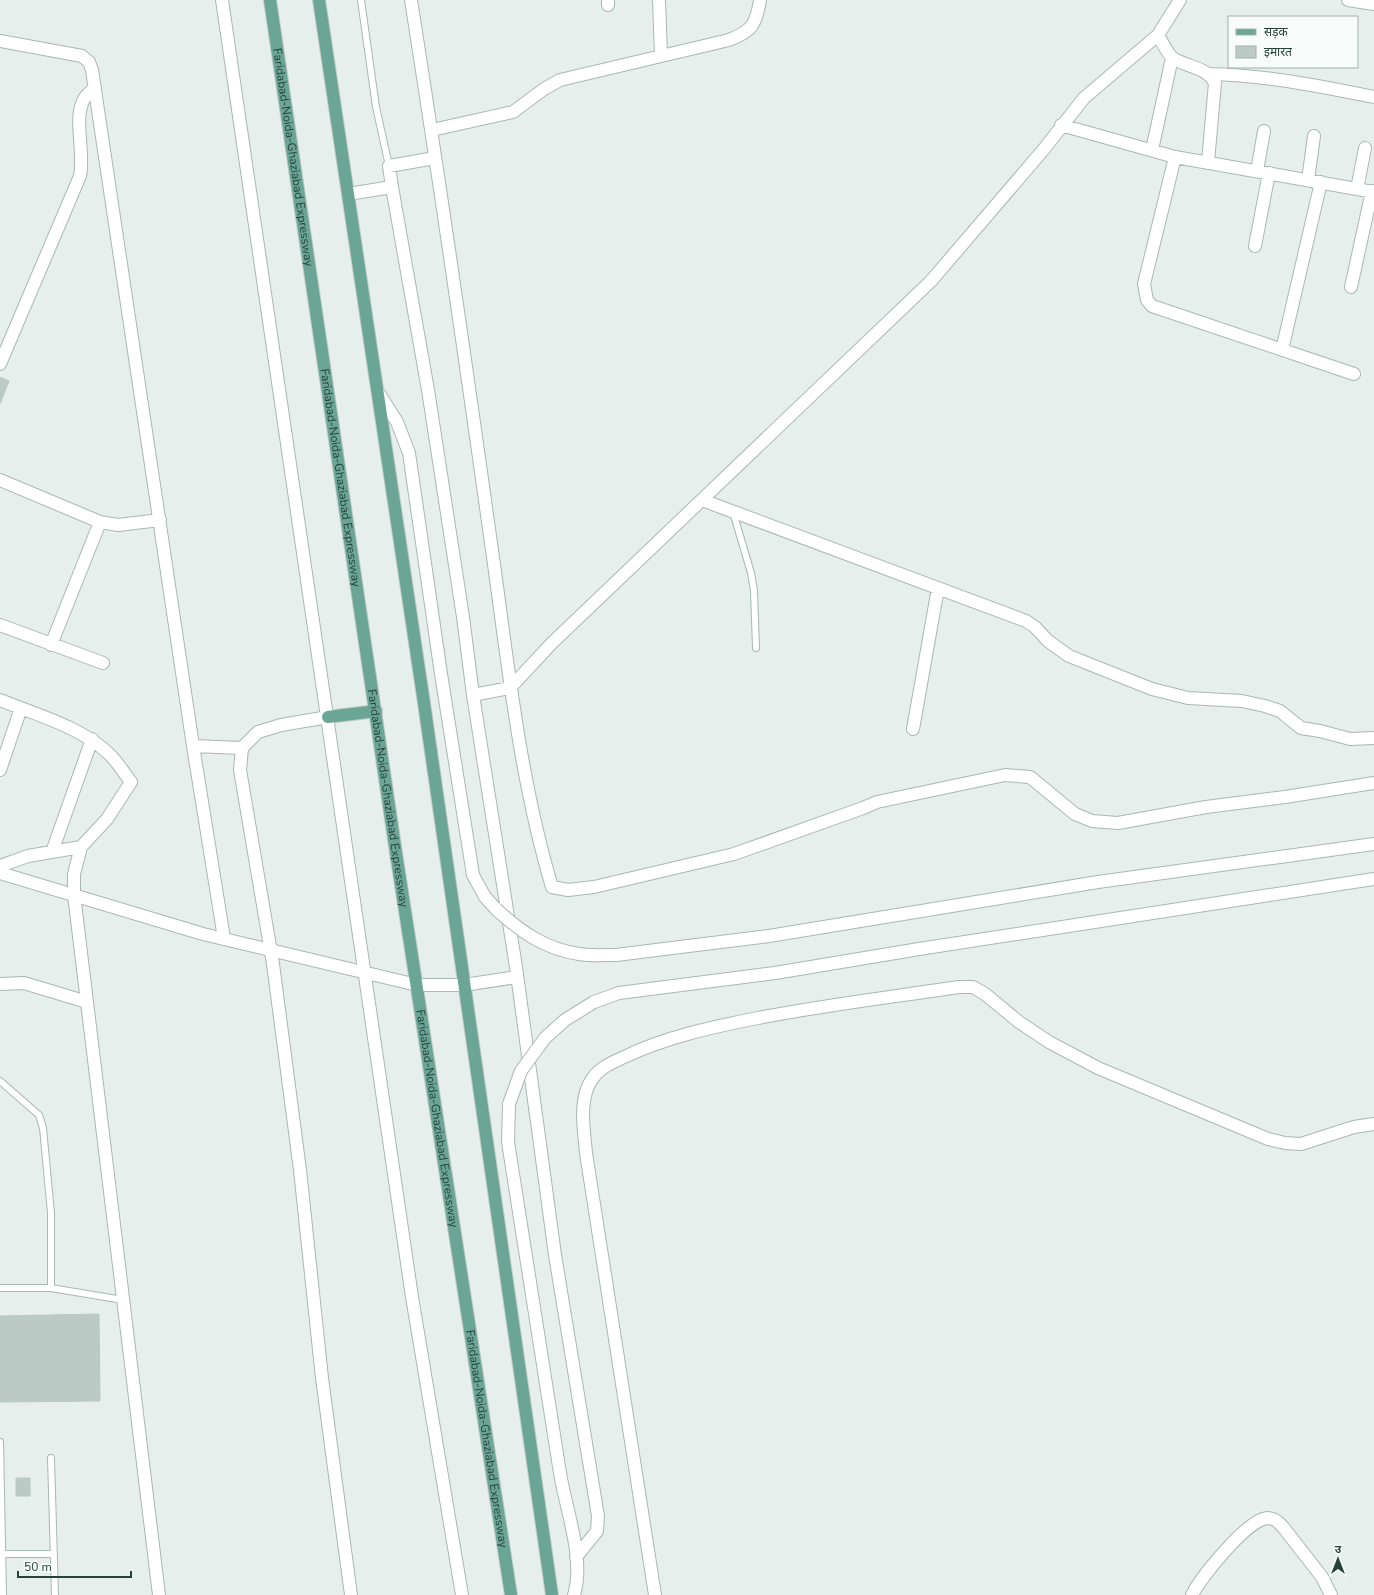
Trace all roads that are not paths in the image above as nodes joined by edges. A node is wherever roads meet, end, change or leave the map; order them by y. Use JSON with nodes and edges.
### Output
{"nodes":[{"id":1,"x":222,"y":0,"type":"edge"},
{"id":2,"x":270,"y":0,"type":"edge"},
{"id":3,"x":311,"y":0,"type":"edge"},
{"id":4,"x":361,"y":0,"type":"edge"},
{"id":5,"x":411,"y":0,"type":"edge"},
{"id":6,"x":659,"y":0,"type":"edge"},
{"id":7,"x":760,"y":0,"type":"edge"},
{"id":8,"x":1180,"y":0,"type":"edge"},
{"id":9,"x":1348,"y":0,"type":"edge"},
{"id":10,"x":320,"y":4,"type":"edge"},
{"id":11,"x":1374,"y":4,"type":"edge"},
{"id":12,"x":1158,"y":35,"type":"junction"},
{"id":13,"x":0,"y":41,"type":"edge"},
{"id":14,"x":661,"y":56,"type":"junction"},
{"id":15,"x":1172,"y":58,"type":"junction"},
{"id":16,"x":1209,"y":74,"type":"junction"},
{"id":17,"x":95,"y":88,"type":"junction"},
{"id":18,"x":1374,"y":97,"type":"edge"},
{"id":19,"x":1061,"y":126,"type":"junction"},
{"id":20,"x":432,"y":130,"type":"junction"},
{"id":21,"x":1264,"y":131,"type":"dead end"},
{"id":22,"x":1314,"y":136,"type":"dead end"},
{"id":23,"x":1366,"y":148,"type":"dead end"},
{"id":24,"x":1152,"y":150,"type":"junction"},
{"id":25,"x":1175,"y":157,"type":"junction"},
{"id":26,"x":435,"y":158,"type":"junction"},
{"id":27,"x":1208,"y":162,"type":"junction"},
{"id":28,"x":389,"y":166,"type":"junction"},
{"id":29,"x":1257,"y":171,"type":"junction"},
{"id":30,"x":1269,"y":173,"type":"junction"},
{"id":31,"x":1308,"y":180,"type":"junction"},
{"id":32,"x":1321,"y":182,"type":"junction"},
{"id":33,"x":392,"y":187,"type":"junction"},
{"id":34,"x":1358,"y":189,"type":"junction"},
{"id":35,"x":1373,"y":192,"type":"edge"},
{"id":36,"x":348,"y":194,"type":"junction"},
{"id":37,"x":1255,"y":246,"type":"dead end"},
{"id":38,"x":1351,"y":287,"type":"dead end"},
{"id":39,"x":1282,"y":350,"type":"junction"},
{"id":40,"x":0,"y":364,"type":"edge"},
{"id":41,"x":1354,"y":374,"type":"dead end"},
{"id":42,"x":378,"y":392,"type":"junction"},
{"id":43,"x":0,"y":480,"type":"edge"},
{"id":44,"x":702,"y":500,"type":"junction"},
{"id":45,"x":733,"y":511,"type":"junction"},
{"id":46,"x":160,"y":520,"type":"junction"},
{"id":47,"x":100,"y":522,"type":"junction"},
{"id":48,"x":938,"y":588,"type":"junction"},
{"id":49,"x":0,"y":624,"type":"edge"},
{"id":50,"x":51,"y":645,"type":"junction"},
{"id":51,"x":756,"y":648,"type":"dead end"},
{"id":52,"x":103,"y":663,"type":"dead end"},
{"id":53,"x":510,"y":688,"type":"junction"},
{"id":54,"x":472,"y":695,"type":"junction"},
{"id":55,"x":0,"y":700,"type":"edge"},
{"id":56,"x":21,"y":708,"type":"junction"},
{"id":57,"x":376,"y":711,"type":"junction"},
{"id":58,"x":328,"y":717,"type":"junction"},
{"id":59,"x":913,"y":729,"type":"dead end"},
{"id":60,"x":1374,"y":738,"type":"edge"},
{"id":61,"x":92,"y":739,"type":"junction"},
{"id":62,"x":193,"y":746,"type":"junction"},
{"id":63,"x":242,"y":748,"type":"junction"},
{"id":64,"x":0,"y":770,"type":"edge"},
{"id":65,"x":1374,"y":782,"type":"edge"},
{"id":66,"x":1374,"y":844,"type":"edge"},
{"id":67,"x":81,"y":847,"type":"junction"},
{"id":68,"x":52,"y":852,"type":"junction"},
{"id":69,"x":0,"y":866,"type":"edge"},
{"id":70,"x":0,"y":873,"type":"edge"},
{"id":71,"x":1374,"y":879,"type":"edge"},
{"id":72,"x":74,"y":895,"type":"junction"},
{"id":73,"x":508,"y":920,"type":"junction"},
{"id":74,"x":224,"y":938,"type":"junction"},
{"id":75,"x":271,"y":949,"type":"junction"},
{"id":76,"x":364,"y":972,"type":"junction"},
{"id":77,"x":517,"y":977,"type":"junction"},
{"id":78,"x":0,"y":984,"type":"edge"},
{"id":79,"x":417,"y":985,"type":"junction"},
{"id":80,"x":464,"y":985,"type":"junction"},
{"id":81,"x":87,"y":1002,"type":"junction"},
{"id":82,"x":0,"y":1081,"type":"edge"},
{"id":83,"x":1374,"y":1124,"type":"edge"},
{"id":84,"x":0,"y":1288,"type":"edge"},
{"id":85,"x":51,"y":1288,"type":"junction"},
{"id":86,"x":123,"y":1300,"type":"junction"},
{"id":87,"x":0,"y":1442,"type":"edge"},
{"id":88,"x":51,"y":1458,"type":"dead end"},
{"id":89,"x":2,"y":1554,"type":"junction"},
{"id":90,"x":54,"y":1554,"type":"junction"},
{"id":91,"x":576,"y":1557,"type":"junction"},
{"id":92,"x":3,"y":1595,"type":"edge"},
{"id":93,"x":55,"y":1595,"type":"edge"},
{"id":94,"x":159,"y":1595,"type":"edge"},
{"id":95,"x":351,"y":1595,"type":"edge"},
{"id":96,"x":462,"y":1595,"type":"edge"},
{"id":97,"x":511,"y":1595,"type":"edge"},
{"id":98,"x":552,"y":1595,"type":"edge"},
{"id":99,"x":574,"y":1595,"type":"edge"},
{"id":100,"x":655,"y":1595,"type":"edge"},
{"id":101,"x":1192,"y":1595,"type":"edge"},
{"id":102,"x":1331,"y":1595,"type":"edge"}],
"edges":[{"from":1,"to":58,"type":"street"},
{"from":2,"to":57,"type":"main road","name":"Faridabad-Noida-Ghaziabad Expressway"},
{"from":3,"to":10,"type":"main road"},
{"from":4,"to":28,"type":"lane"},
{"from":5,"to":20,"type":"street"},
{"from":6,"to":14,"type":"street"},
{"from":7,"to":14,"type":"street"},
{"from":8,"to":12,"type":"street"},
{"from":9,"to":11,"type":"street"},
{"from":10,"to":36,"type":"main road"},
{"from":12,"to":15,"type":"street"},
{"from":12,"to":19,"type":"street"},
{"from":13,"to":17,"type":"street"},
{"from":14,"to":20,"type":"street"},
{"from":15,"to":16,"type":"street"},
{"from":15,"to":24,"type":"street"},
{"from":16,"to":18,"type":"street"},
{"from":16,"to":27,"type":"street"},
{"from":17,"to":40,"type":"street"},
{"from":17,"to":46,"type":"street"},
{"from":19,"to":24,"type":"street"},
{"from":19,"to":44,"type":"street"},
{"from":20,"to":26,"type":"street"},
{"from":21,"to":29,"type":"street"},
{"from":22,"to":31,"type":"street"},
{"from":23,"to":34,"type":"street"},
{"from":24,"to":25,"type":"street"},
{"from":25,"to":27,"type":"street"},
{"from":25,"to":39,"type":"street"},
{"from":26,"to":28,"type":"street"},
{"from":26,"to":53,"type":"street"},
{"from":27,"to":29,"type":"street"},
{"from":28,"to":33,"type":"street"},
{"from":29,"to":30,"type":"street"},
{"from":30,"to":31,"type":"street"},
{"from":30,"to":37,"type":"street"},
{"from":31,"to":32,"type":"street"},
{"from":32,"to":34,"type":"street"},
{"from":32,"to":39,"type":"street"},
{"from":33,"to":36,"type":"street"},
{"from":33,"to":54,"type":"street"},
{"from":34,"to":35,"type":"street"},
{"from":35,"to":38,"type":"street"},
{"from":36,"to":42,"type":"main road"},
{"from":39,"to":41,"type":"street"},
{"from":42,"to":73,"type":"street","bridge":true},
{"from":42,"to":80,"type":"main road"},
{"from":43,"to":47,"type":"street"},
{"from":44,"to":45,"type":"street"},
{"from":44,"to":53,"type":"street"},
{"from":45,"to":48,"type":"street"},
{"from":45,"to":51,"type":"lane"},
{"from":46,"to":47,"type":"street"},
{"from":46,"to":62,"type":"street"},
{"from":47,"to":50,"type":"street"},
{"from":48,"to":59,"type":"street"},
{"from":48,"to":60,"type":"street"},
{"from":49,"to":50,"type":"street"},
{"from":50,"to":52,"type":"street"},
{"from":53,"to":54,"type":"street"},
{"from":53,"to":65,"type":"street"},
{"from":54,"to":73,"type":"street"},
{"from":55,"to":56,"type":"street"},
{"from":56,"to":61,"type":"street"},
{"from":56,"to":64,"type":"street"},
{"from":57,"to":58,"type":"main road"},
{"from":57,"to":79,"type":"main road","name":"Faridabad-Noida-Ghaziabad Expressway"},
{"from":58,"to":63,"type":"street"},
{"from":58,"to":76,"type":"street"},
{"from":61,"to":67,"type":"street"},
{"from":61,"to":68,"type":"street"},
{"from":62,"to":63,"type":"street"},
{"from":62,"to":74,"type":"street"},
{"from":63,"to":75,"type":"street"},
{"from":66,"to":73,"type":"street","bridge":true},
{"from":67,"to":68,"type":"street"},
{"from":67,"to":72,"type":"street"},
{"from":68,"to":69,"type":"street"},
{"from":70,"to":72,"type":"street"},
{"from":71,"to":91,"type":"street","bridge":true},
{"from":72,"to":74,"type":"street"},
{"from":72,"to":81,"type":"street"},
{"from":73,"to":77,"type":"street"},
{"from":74,"to":75,"type":"street"},
{"from":75,"to":76,"type":"street"},
{"from":75,"to":95,"type":"street"},
{"from":76,"to":79,"type":"street"},
{"from":76,"to":96,"type":"street"},
{"from":77,"to":80,"type":"street"},
{"from":77,"to":91,"type":"street"},
{"from":78,"to":81,"type":"street"},
{"from":79,"to":80,"type":"street"},
{"from":79,"to":97,"type":"main road","name":"Faridabad-Noida-Ghaziabad Expressway"},
{"from":80,"to":98,"type":"main road"},
{"from":81,"to":86,"type":"street"},
{"from":82,"to":85,"type":"lane"},
{"from":83,"to":100,"type":"street"},
{"from":84,"to":85,"type":"lane"},
{"from":85,"to":86,"type":"lane"},
{"from":86,"to":94,"type":"street"},
{"from":87,"to":89,"type":"lane"},
{"from":88,"to":90,"type":"lane"},
{"from":89,"to":90,"type":"lane"},
{"from":89,"to":92,"type":"lane"},
{"from":90,"to":93,"type":"lane"},
{"from":91,"to":99,"type":"street"},
{"from":101,"to":102,"type":"street"}]}
